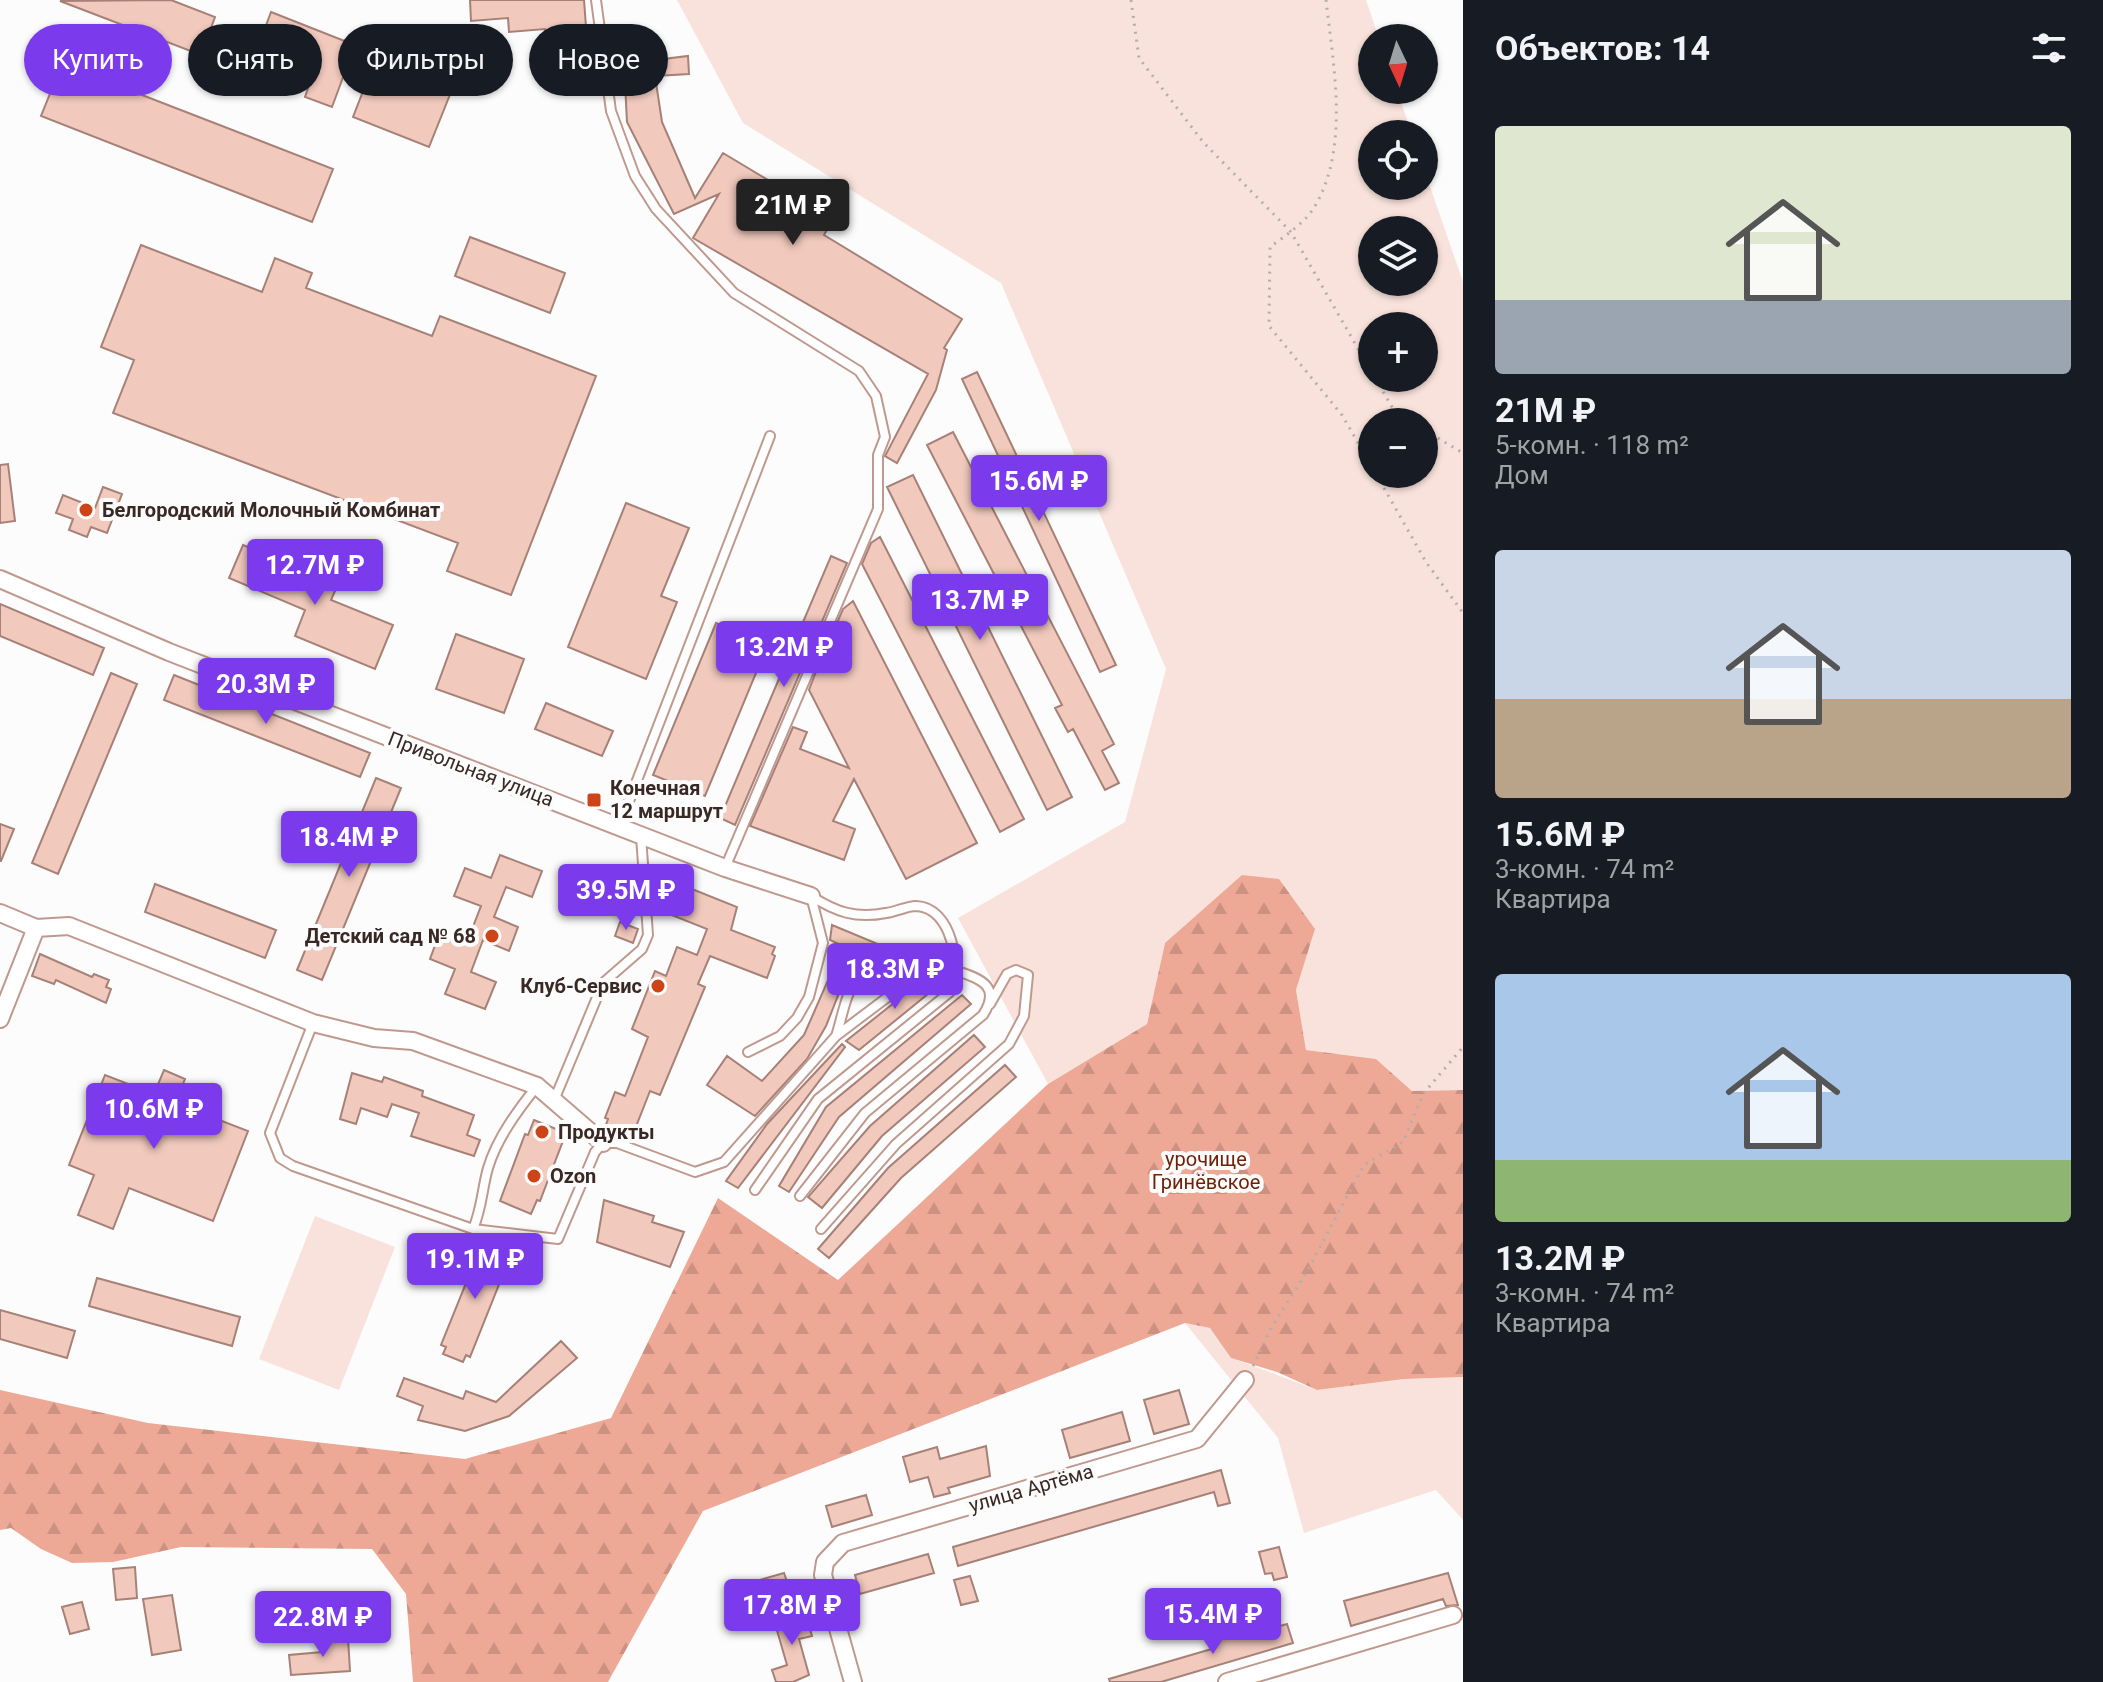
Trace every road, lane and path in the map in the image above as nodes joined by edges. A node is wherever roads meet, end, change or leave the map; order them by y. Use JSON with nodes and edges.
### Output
{"nodes":[{"id":1,"x":596,"y":0,"type":"edge"},
{"id":2,"x":1131,"y":0,"type":"edge"},
{"id":3,"x":1326,"y":0,"type":"edge"},
{"id":4,"x":1291,"y":232,"type":"junction"},
{"id":5,"x":1358,"y":349,"type":"edge"},
{"id":6,"x":770,"y":436,"type":"dead end"},
{"id":7,"x":1438,"y":438,"type":"edge"},
{"id":8,"x":1358,"y":443,"type":"edge"},
{"id":9,"x":1463,"y":453,"type":"edge"},
{"id":10,"x":1384,"y":488,"type":"edge"},
{"id":11,"x":0,"y":579,"type":"edge"},
{"id":12,"x":1463,"y":613,"type":"edge"},
{"id":13,"x":619,"y":827,"type":"junction"},
{"id":14,"x":641,"y":836,"type":"junction"},
{"id":15,"x":725,"y":868,"type":"junction"},
{"id":16,"x":811,"y":896,"type":"junction"},
{"id":17,"x":0,"y":913,"type":"edge"},
{"id":18,"x":36,"y":928,"type":"junction"},
{"id":19,"x":957,"y":971,"type":"junction"},
{"id":20,"x":990,"y":1004,"type":"junction"},
{"id":21,"x":0,"y":1019,"type":"edge"},
{"id":22,"x":313,"y":1023,"type":"junction"},
{"id":23,"x":836,"y":1036,"type":"junction"},
{"id":24,"x":1463,"y":1047,"type":"edge"},
{"id":25,"x":748,"y":1052,"type":"dead end"},
{"id":26,"x":537,"y":1086,"type":"junction"},
{"id":27,"x":555,"y":1098,"type":"junction"},
{"id":28,"x":603,"y":1143,"type":"junction"},
{"id":29,"x":755,"y":1190,"type":"dead end"},
{"id":30,"x":800,"y":1196,"type":"dead end"},
{"id":31,"x":473,"y":1229,"type":"junction"},
{"id":32,"x":821,"y":1229,"type":"dead end"},
{"id":33,"x":1245,"y":1380,"type":"joint"},
{"id":34,"x":1453,"y":1615,"type":"dead end"},
{"id":35,"x":853,"y":1682,"type":"edge"},
{"id":36,"x":1227,"y":1682,"type":"edge"}],
"edges":[{"from":1,"to":15,"type":"lane"},
{"from":2,"to":4,"type":"path"},
{"from":3,"to":4,"type":"path"},
{"from":4,"to":5,"type":"path"},
{"from":4,"to":8,"type":"path"},
{"from":6,"to":13,"type":"lane"},
{"from":7,"to":9,"type":"path"},
{"from":10,"to":12,"type":"path"},
{"from":11,"to":13,"type":"street","name":"Привольная улица"},
{"from":13,"to":14,"type":"street","name":"Привольная улица"},
{"from":14,"to":15,"type":"street","name":"Привольная улица"},
{"from":14,"to":27,"type":"lane"},
{"from":15,"to":16,"type":"street","name":"Привольная улица"},
{"from":16,"to":19,"type":"lane"},
{"from":16,"to":25,"type":"lane"},
{"from":17,"to":18,"type":"street"},
{"from":18,"to":21,"type":"street"},
{"from":18,"to":22,"type":"street"},
{"from":19,"to":20,"type":"lane"},
{"from":19,"to":29,"type":"lane"},
{"from":20,"to":30,"type":"lane"},
{"from":20,"to":32,"type":"lane"},
{"from":22,"to":26,"type":"street"},
{"from":22,"to":31,"type":"lane"},
{"from":23,"to":23,"type":"lane"},
{"from":23,"to":28,"type":"lane"},
{"from":24,"to":33,"type":"path"},
{"from":26,"to":27,"type":"street"},
{"from":26,"to":31,"type":"lane"},
{"from":27,"to":28,"type":"street"},
{"from":28,"to":31,"type":"lane"},
{"from":33,"to":35,"type":"street","name":"улица Артёма"},
{"from":34,"to":36,"type":"street"}]}
